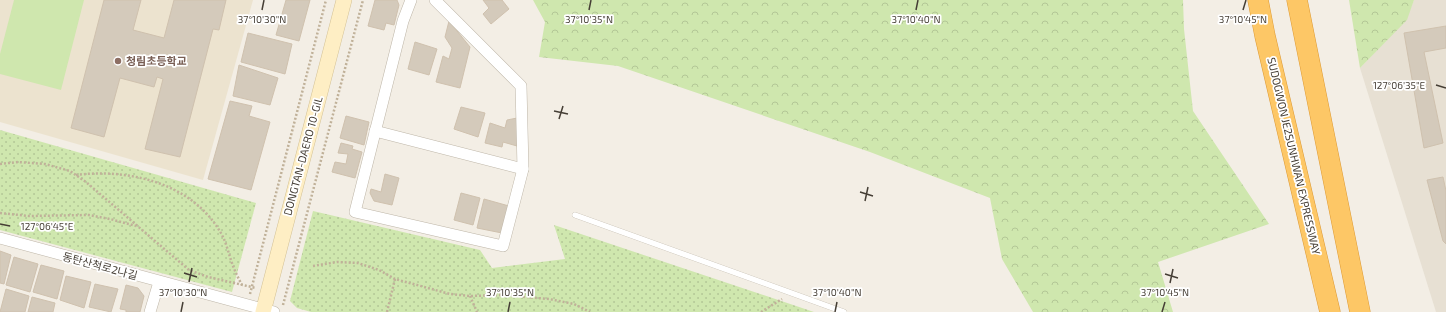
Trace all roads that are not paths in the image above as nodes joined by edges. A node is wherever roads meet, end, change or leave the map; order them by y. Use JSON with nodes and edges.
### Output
{"nodes":[{"id":1,"x":344,"y":0,"type":"edge"},
{"id":2,"x":411,"y":0,"type":"edge"},
{"id":3,"x":435,"y":0,"type":"edge"},
{"id":4,"x":1258,"y":0,"type":"edge"},
{"id":5,"x":1296,"y":0,"type":"edge"},
{"id":6,"x":375,"y":131,"type":"junction"},
{"id":7,"x":523,"y":169,"type":"junction"},
{"id":8,"x":575,"y":215,"type":"dead end"},
{"id":9,"x":0,"y":238,"type":"edge"},
{"id":10,"x":159,"y":282,"type":"junction"},
{"id":11,"x":267,"y":311,"type":"edge"},
{"id":12,"x":150,"y":312,"type":"edge"},
{"id":13,"x":844,"y":312,"type":"edge"},
{"id":14,"x":1330,"y":312,"type":"edge"},
{"id":15,"x":1360,"y":312,"type":"edge"}],
"edges":[{"from":1,"to":11,"type":"street","name":"DONGTAN-DAERO 10-GIL"},
{"from":2,"to":6,"type":"street"},
{"from":3,"to":7,"type":"street"},
{"from":4,"to":14,"type":"highway","name":"SUDOGWON JE2SUNHWAN EXPRESSWAY"},
{"from":5,"to":15,"type":"highway"},
{"from":6,"to":7,"type":"street"},
{"from":6,"to":7,"type":"street"},
{"from":8,"to":13,"type":"lane"},
{"from":9,"to":10,"type":"street","name":"동탄산척로2나길"},
{"from":10,"to":11,"type":"street","name":"동탄산척로2나길"},
{"from":10,"to":12,"type":"street"}]}
